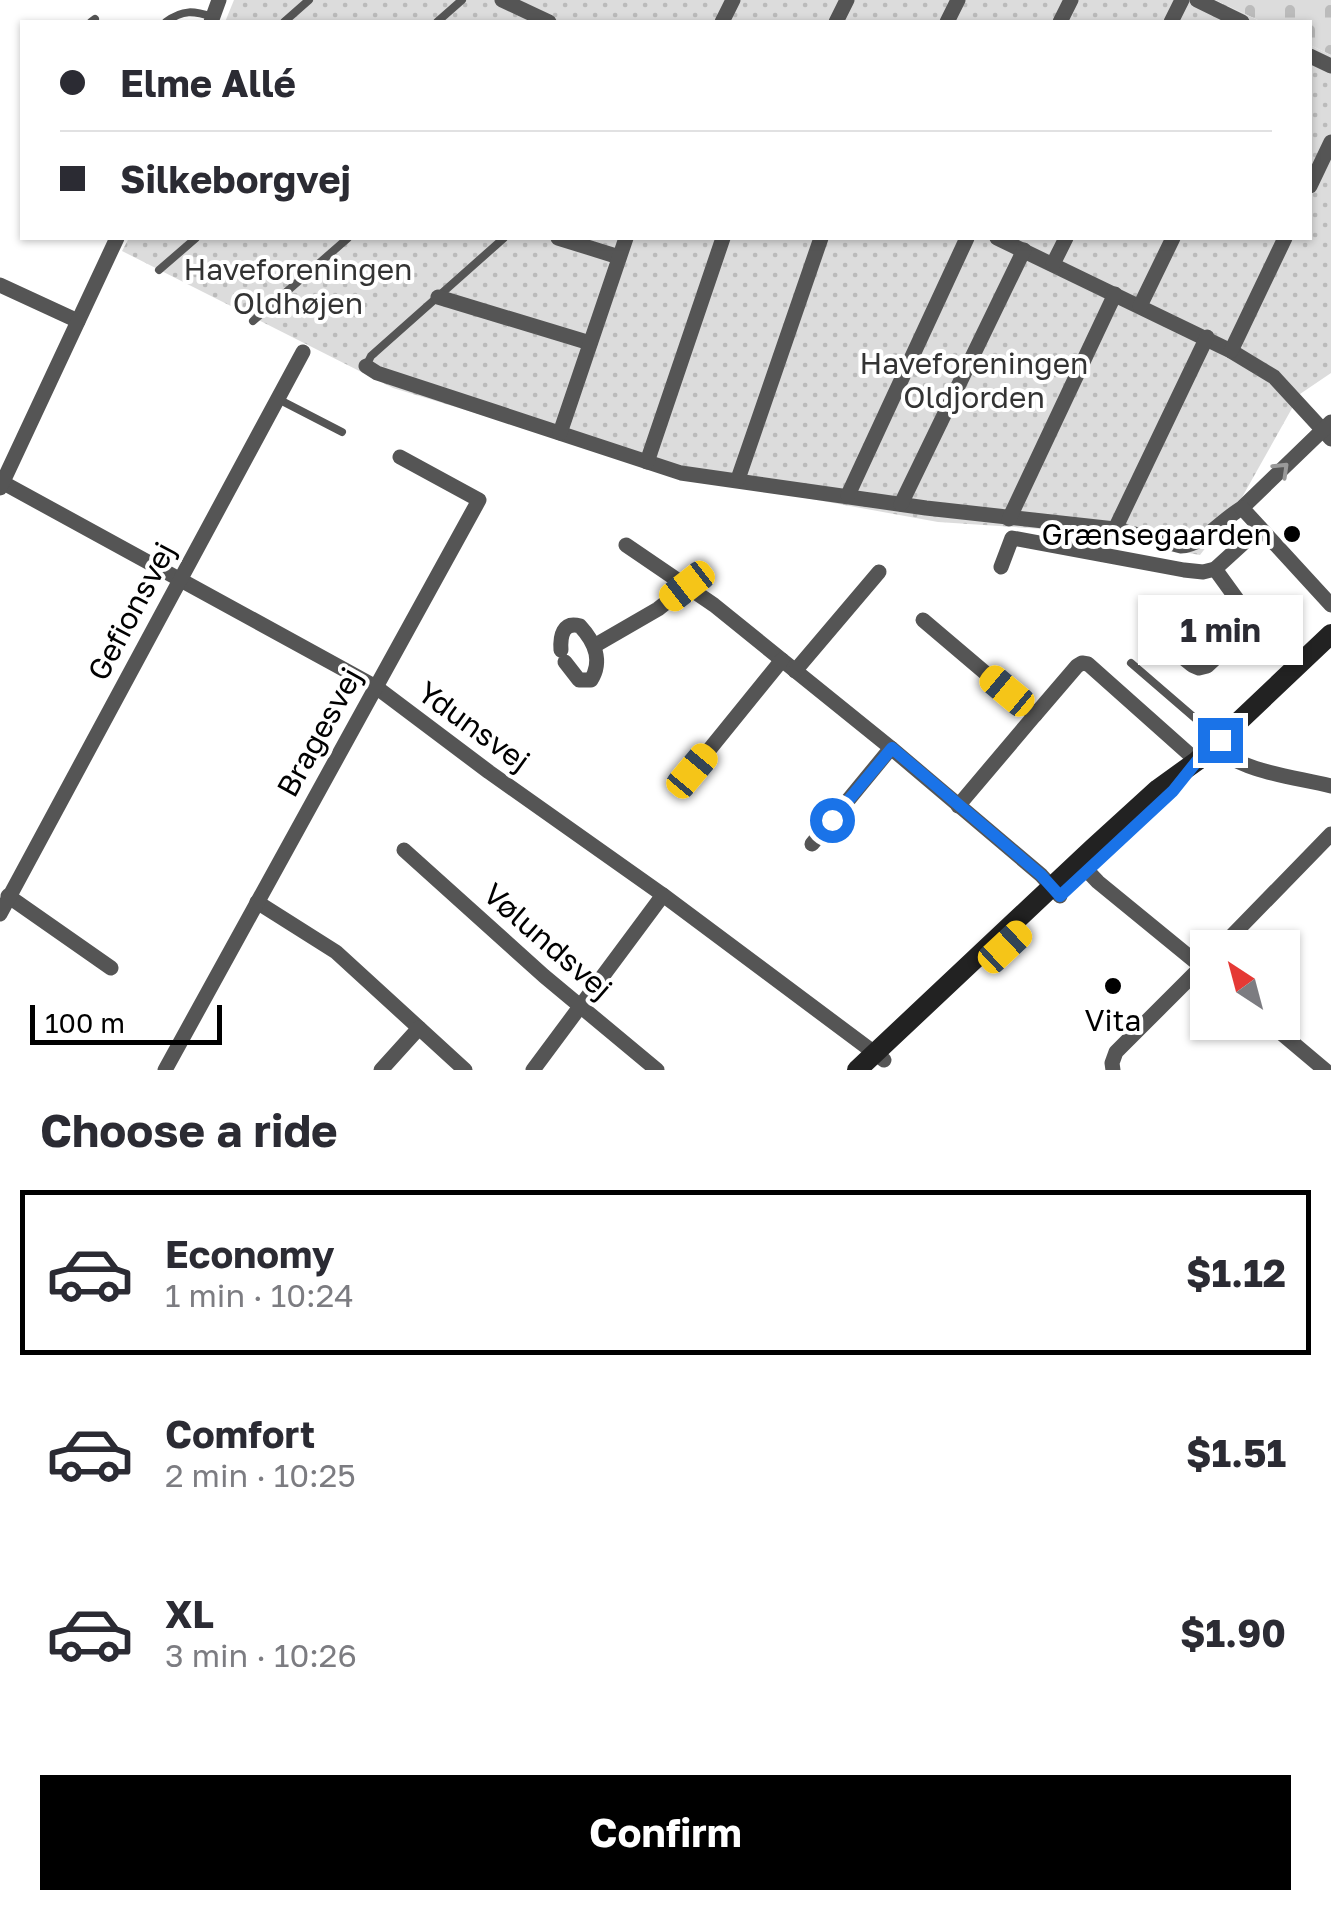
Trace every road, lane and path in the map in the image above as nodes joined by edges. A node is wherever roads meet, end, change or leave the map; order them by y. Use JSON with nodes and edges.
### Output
{"nodes":[{"id":1,"x":219,"y":0,"type":"edge"},
{"id":2,"x":309,"y":0,"type":"edge"},
{"id":3,"x":462,"y":0,"type":"edge"},
{"id":4,"x":502,"y":0,"type":"edge"},
{"id":5,"x":1196,"y":0,"type":"edge"},
{"id":6,"x":169,"y":20,"type":"edge"},
{"id":7,"x":212,"y":20,"type":"edge"},
{"id":8,"x":286,"y":20,"type":"edge"},
{"id":9,"x":439,"y":20,"type":"edge"},
{"id":10,"x":545,"y":20,"type":"edge"},
{"id":11,"x":1238,"y":20,"type":"edge"},
{"id":12,"x":1331,"y":142,"type":"edge"},
{"id":13,"x":1312,"y":182,"type":"edge"},
{"id":14,"x":116,"y":240,"type":"edge"},
{"id":15,"x":194,"y":240,"type":"edge"},
{"id":16,"x":346,"y":240,"type":"edge"},
{"id":17,"x":502,"y":240,"type":"edge"},
{"id":18,"x":564,"y":240,"type":"edge"},
{"id":19,"x":625,"y":240,"type":"edge"},
{"id":20,"x":721,"y":240,"type":"edge"},
{"id":21,"x":820,"y":240,"type":"edge"},
{"id":22,"x":966,"y":240,"type":"edge"},
{"id":23,"x":1002,"y":240,"type":"edge"},
{"id":24,"x":1065,"y":240,"type":"edge"},
{"id":25,"x":1172,"y":240,"type":"edge"},
{"id":26,"x":1284,"y":240,"type":"edge"},
{"id":27,"x":1024,"y":250,"type":"junction"},
{"id":28,"x":619,"y":258,"type":"junction"},
{"id":29,"x":1053,"y":264,"type":"junction"},
{"id":30,"x":159,"y":270,"type":"dead end"},
{"id":31,"x":0,"y":285,"type":"edge"},
{"id":32,"x":1115,"y":294,"type":"junction"},
{"id":33,"x":438,"y":296,"type":"junction"},
{"id":34,"x":1140,"y":306,"type":"junction"},
{"id":35,"x":78,"y":321,"type":"junction"},
{"id":36,"x":253,"y":321,"type":"dead end"},
{"id":37,"x":1207,"y":337,"type":"junction"},
{"id":38,"x":590,"y":343,"type":"junction"},
{"id":39,"x":1231,"y":351,"type":"junction"},
{"id":40,"x":303,"y":352,"type":"dead end"},
{"id":41,"x":366,"y":366,"type":"joint"},
{"id":42,"x":278,"y":399,"type":"junction"},
{"id":43,"x":1328,"y":430,"type":"edge"},
{"id":44,"x":342,"y":432,"type":"dead end"},
{"id":45,"x":560,"y":433,"type":"junction"},
{"id":46,"x":400,"y":457,"type":"dead end"},
{"id":47,"x":647,"y":462,"type":"junction"},
{"id":48,"x":738,"y":479,"type":"junction"},
{"id":49,"x":1,"y":484,"type":"edge"},
{"id":50,"x":848,"y":495,"type":"junction"},
{"id":51,"x":901,"y":504,"type":"junction"},
{"id":52,"x":1242,"y":508,"type":"junction"},
{"id":53,"x":1009,"y":519,"type":"junction"},
{"id":54,"x":1260,"y":528,"type":"junction"},
{"id":55,"x":1115,"y":530,"type":"junction"},
{"id":56,"x":626,"y":545,"type":"dead end"},
{"id":57,"x":1001,"y":566,"type":"dead end"},
{"id":58,"x":1215,"y":569,"type":"junction"},
{"id":59,"x":879,"y":572,"type":"dead end"},
{"id":60,"x":180,"y":579,"type":"junction"},
{"id":61,"x":687,"y":586,"type":"junction"},
{"id":62,"x":1331,"y":605,"type":"edge"},
{"id":63,"x":923,"y":620,"type":"dead end"},
{"id":64,"x":1151,"y":632,"type":"dead end"},
{"id":65,"x":1331,"y":634,"type":"edge"},
{"id":66,"x":594,"y":646,"type":"junction"},
{"id":67,"x":1131,"y":663,"type":"dead end"},
{"id":68,"x":789,"y":666,"type":"junction"},
{"id":69,"x":376,"y":687,"type":"junction"},
{"id":70,"x":1035,"y":715,"type":"junction"},
{"id":71,"x":1216,"y":743,"type":"junction"},
{"id":72,"x":892,"y":748,"type":"junction"},
{"id":73,"x":1197,"y":761,"type":"junction"},
{"id":74,"x":692,"y":771,"type":"dead end"},
{"id":75,"x":1331,"y":786,"type":"edge"},
{"id":76,"x":958,"y":806,"type":"junction"},
{"id":77,"x":1331,"y":834,"type":"edge"},
{"id":78,"x":812,"y":844,"type":"dead end"},
{"id":79,"x":404,"y":850,"type":"dead end"},
{"id":80,"x":1083,"y":866,"type":"junction"},
{"id":81,"x":1056,"y":892,"type":"junction"},
{"id":82,"x":663,"y":895,"type":"junction"},
{"id":83,"x":8,"y":896,"type":"junction"},
{"id":84,"x":257,"y":902,"type":"junction"},
{"id":85,"x":0,"y":914,"type":"edge"},
{"id":86,"x":1238,"y":930,"type":"edge"},
{"id":87,"x":1190,"y":954,"type":"edge"},
{"id":88,"x":111,"y":968,"type":"dead end"},
{"id":89,"x":1190,"y":980,"type":"edge"},
{"id":90,"x":580,"y":1007,"type":"junction"},
{"id":91,"x":418,"y":1028,"type":"junction"},
{"id":92,"x":1290,"y":1040,"type":"edge"},
{"id":93,"x":877,"y":1060,"type":"edge"},
{"id":94,"x":165,"y":1070,"type":"edge"},
{"id":95,"x":381,"y":1070,"type":"edge"},
{"id":96,"x":465,"y":1070,"type":"edge"},
{"id":97,"x":534,"y":1070,"type":"edge"},
{"id":98,"x":658,"y":1070,"type":"edge"},
{"id":99,"x":857,"y":1070,"type":"edge"},
{"id":100,"x":1114,"y":1070,"type":"edge"},
{"id":101,"x":1326,"y":1070,"type":"edge"}],
"edges":[{"from":1,"to":7,"type":"street"},
{"from":2,"to":8,"type":"lane"},
{"from":3,"to":9,"type":"lane"},
{"from":4,"to":10,"type":"street"},
{"from":5,"to":11,"type":"street"},
{"from":6,"to":7,"type":"lane"},
{"from":12,"to":13,"type":"street"},
{"from":14,"to":35,"type":"street"},
{"from":15,"to":30,"type":"lane"},
{"from":16,"to":36,"type":"lane"},
{"from":17,"to":33,"type":"lane"},
{"from":18,"to":28,"type":"street"},
{"from":19,"to":28,"type":"street"},
{"from":20,"to":47,"type":"street"},
{"from":21,"to":48,"type":"street"},
{"from":22,"to":50,"type":"street"},
{"from":23,"to":27,"type":"street"},
{"from":24,"to":29,"type":"street"},
{"from":25,"to":34,"type":"street"},
{"from":26,"to":39,"type":"street"},
{"from":27,"to":29,"type":"street"},
{"from":27,"to":51,"type":"street"},
{"from":28,"to":38,"type":"street"},
{"from":29,"to":32,"type":"street"},
{"from":31,"to":35,"type":"street"},
{"from":32,"to":34,"type":"street"},
{"from":32,"to":53,"type":"street"},
{"from":33,"to":38,"type":"street"},
{"from":33,"to":41,"type":"lane"},
{"from":34,"to":37,"type":"street"},
{"from":35,"to":49,"type":"street"},
{"from":37,"to":39,"type":"street"},
{"from":37,"to":55,"type":"street"},
{"from":38,"to":45,"type":"street"},
{"from":39,"to":43,"type":"street"},
{"from":40,"to":42,"type":"street","name":"Gefionsvej"},
{"from":41,"to":45,"type":"street"},
{"from":42,"to":44,"type":"lane"},
{"from":42,"to":60,"type":"street","name":"Gefionsvej"},
{"from":52,"to":43,"type":"street","one_way":true},
{"from":45,"to":47,"type":"street"},
{"from":46,"to":69,"type":"street","name":"Bragesvej"},
{"from":47,"to":48,"type":"street"},
{"from":48,"to":50,"type":"street"},
{"from":49,"to":60,"type":"street","name":"Ydunsvej"},
{"from":50,"to":51,"type":"street"},
{"from":51,"to":53,"type":"street"},
{"from":52,"to":54,"type":"street"},
{"from":52,"to":55,"type":"street"},
{"from":53,"to":55,"type":"street"},
{"from":54,"to":58,"type":"street"},
{"from":54,"to":62,"type":"street"},
{"from":56,"to":61,"type":"street"},
{"from":57,"to":58,"type":"street"},
{"from":58,"to":64,"type":"street"},
{"from":59,"to":68,"type":"street"},
{"from":60,"to":69,"type":"street","name":"Ydunsvej"},
{"from":60,"to":83,"type":"street","name":"Gefionsvej"},
{"from":61,"to":66,"type":"street"},
{"from":61,"to":68,"type":"street"},
{"from":63,"to":70,"type":"street"},
{"from":65,"to":71,"type":"street"},
{"from":66,"to":66,"type":"street"},
{"from":67,"to":71,"type":"lane"},
{"from":68,"to":72,"type":"street"},
{"from":68,"to":74,"type":"street"},
{"from":69,"to":82,"type":"street","name":"Ydunsvej"},
{"from":69,"to":84,"type":"street","name":"Bragesvej"},
{"from":70,"to":73,"type":"street"},
{"from":70,"to":76,"type":"street"},
{"from":71,"to":73,"type":"street"},
{"from":71,"to":75,"type":"street"},
{"from":72,"to":76,"type":"street"},
{"from":72,"to":78,"type":"street"},
{"from":73,"to":80,"type":"street"},
{"from":76,"to":81,"type":"street"},
{"from":77,"to":86,"type":"street"},
{"from":79,"to":90,"type":"street","name":"Vølundsvej"},
{"from":80,"to":81,"type":"street"},
{"from":80,"to":87,"type":"street"},
{"from":81,"to":93,"type":"street"},
{"from":82,"to":90,"type":"street"},
{"from":82,"to":93,"type":"street","name":"Ydunsvej"},
{"from":83,"to":85,"type":"street","name":"Gefionsvej"},
{"from":83,"to":88,"type":"street"},
{"from":84,"to":91,"type":"street"},
{"from":84,"to":94,"type":"street","name":"Bragesvej"},
{"from":89,"to":100,"type":"street"},
{"from":90,"to":97,"type":"street"},
{"from":90,"to":98,"type":"street","name":"Vølundsvej"},
{"from":91,"to":95,"type":"street"},
{"from":91,"to":96,"type":"street"},
{"from":92,"to":101,"type":"street"},
{"from":93,"to":99,"type":"street"}]}
